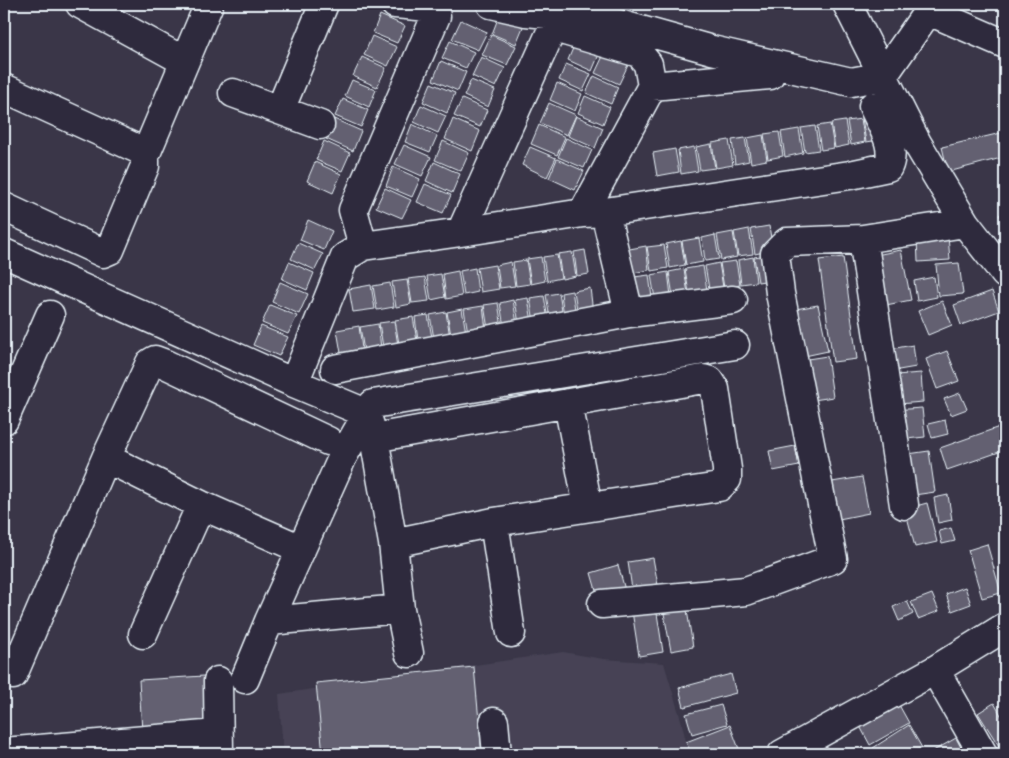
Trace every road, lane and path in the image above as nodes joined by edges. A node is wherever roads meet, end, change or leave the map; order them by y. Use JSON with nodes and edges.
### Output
{"nodes":[{"id":1,"x":80,"y":4,"type":"edge"},
{"id":2,"x":209,"y":4,"type":"edge"},
{"id":3,"x":324,"y":4,"type":"edge"},
{"id":4,"x":395,"y":4,"type":"edge"},
{"id":5,"x":491,"y":4,"type":"edge"},
{"id":6,"x":846,"y":4,"type":"edge"},
{"id":7,"x":1005,"y":44,"type":"edge"},
{"id":8,"x":184,"y":61,"type":"junction"},
{"id":9,"x":770,"y":75,"type":"dead end"},
{"id":10,"x":883,"y":76,"type":"junction"},
{"id":11,"x":652,"y":86,"type":"junction"},
{"id":12,"x":4,"y":88,"type":"edge"},
{"id":13,"x":234,"y":93,"type":"dead end"},
{"id":14,"x":873,"y":106,"type":"dead end"},
{"id":15,"x":280,"y":110,"type":"junction"},
{"id":16,"x":320,"y":125,"type":"dead end"},
{"id":17,"x":145,"y":156,"type":"junction"},
{"id":18,"x":4,"y":207,"type":"edge"},
{"id":19,"x":594,"y":212,"type":"junction"},
{"id":20,"x":965,"y":223,"type":"junction"},
{"id":21,"x":461,"y":232,"type":"junction"},
{"id":22,"x":863,"y":239,"type":"junction"},
{"id":23,"x":362,"y":246,"type":"junction"},
{"id":24,"x":4,"y":253,"type":"edge"},
{"id":25,"x":1005,"y":274,"type":"edge"},
{"id":26,"x":733,"y":300,"type":"dead end"},
{"id":27,"x":629,"y":313,"type":"junction"},
{"id":28,"x":50,"y":315,"type":"dead end"},
{"id":29,"x":735,"y":345,"type":"dead end"},
{"id":30,"x":335,"y":369,"type":"dead end"},
{"id":31,"x":294,"y":383,"type":"junction"},
{"id":32,"x":568,"y":403,"type":"junction"},
{"id":33,"x":4,"y":417,"type":"edge"},
{"id":34,"x":370,"y":426,"type":"junction"},
{"id":35,"x":328,"y":442,"type":"dead end"},
{"id":36,"x":106,"y":458,"type":"junction"},
{"id":37,"x":201,"y":505,"type":"junction"},
{"id":38,"x":904,"y":505,"type":"dead end"},
{"id":39,"x":588,"y":507,"type":"junction"},
{"id":40,"x":494,"y":522,"type":"junction"},
{"id":41,"x":393,"y":543,"type":"junction"},
{"id":42,"x":301,"y":548,"type":"junction"},
{"id":43,"x":602,"y":604,"type":"dead end"},
{"id":44,"x":400,"y":609,"type":"junction"},
{"id":45,"x":269,"y":621,"type":"junction"},
{"id":46,"x":1005,"y":627,"type":"edge"},
{"id":47,"x":511,"y":633,"type":"dead end"},
{"id":48,"x":142,"y":634,"type":"dead end"},
{"id":49,"x":410,"y":653,"type":"dead end"},
{"id":50,"x":935,"y":670,"type":"junction"},
{"id":51,"x":13,"y":674,"type":"dead end"},
{"id":52,"x":246,"y":678,"type":"dead end"},
{"id":53,"x":218,"y":681,"type":"dead end"},
{"id":54,"x":494,"y":722,"type":"dead end"},
{"id":55,"x":218,"y":744,"type":"edge"},
{"id":56,"x":4,"y":752,"type":"edge"},
{"id":57,"x":497,"y":754,"type":"edge"},
{"id":58,"x":782,"y":754,"type":"edge"},
{"id":59,"x":982,"y":754,"type":"edge"}],
"edges":[{"from":1,"to":8,"type":"street"},
{"from":2,"to":8,"type":"street"},
{"from":3,"to":15,"type":"street"},
{"from":4,"to":23,"type":"street"},
{"from":5,"to":10,"type":"street"},
{"from":6,"to":10,"type":"street"},
{"from":7,"to":10,"type":"street"},
{"from":8,"to":17,"type":"street"},
{"from":9,"to":11,"type":"street"},
{"from":10,"to":20,"type":"street"},
{"from":11,"to":19,"type":"street"},
{"from":11,"to":21,"type":"street"},
{"from":12,"to":17,"type":"street"},
{"from":13,"to":15,"type":"street"},
{"from":14,"to":19,"type":"street"},
{"from":15,"to":16,"type":"street"},
{"from":17,"to":18,"type":"street"},
{"from":19,"to":21,"type":"street"},
{"from":19,"to":27,"type":"street"},
{"from":20,"to":22,"type":"street"},
{"from":20,"to":25,"type":"street"},
{"from":21,"to":23,"type":"street"},
{"from":22,"to":38,"type":"street"},
{"from":22,"to":43,"type":"street"},
{"from":23,"to":31,"type":"street"},
{"from":24,"to":31,"type":"street"},
{"from":26,"to":27,"type":"street"},
{"from":27,"to":30,"type":"street"},
{"from":28,"to":33,"type":"street"},
{"from":29,"to":34,"type":"street"},
{"from":31,"to":34,"type":"street"},
{"from":32,"to":34,"type":"street"},
{"from":32,"to":39,"type":"street"},
{"from":32,"to":39,"type":"street"},
{"from":34,"to":41,"type":"street"},
{"from":34,"to":42,"type":"street"},
{"from":35,"to":36,"type":"street"},
{"from":36,"to":37,"type":"street"},
{"from":36,"to":51,"type":"street"},
{"from":37,"to":42,"type":"street"},
{"from":37,"to":48,"type":"street"},
{"from":39,"to":40,"type":"street"},
{"from":40,"to":41,"type":"street"},
{"from":40,"to":47,"type":"street"},
{"from":41,"to":44,"type":"street"},
{"from":42,"to":45,"type":"street"},
{"from":44,"to":45,"type":"street"},
{"from":44,"to":49,"type":"street"},
{"from":45,"to":52,"type":"street"},
{"from":46,"to":50,"type":"street"},
{"from":50,"to":58,"type":"street"},
{"from":50,"to":59,"type":"street"},
{"from":53,"to":55,"type":"street"},
{"from":54,"to":57,"type":"street"},
{"from":55,"to":56,"type":"street"}]}
